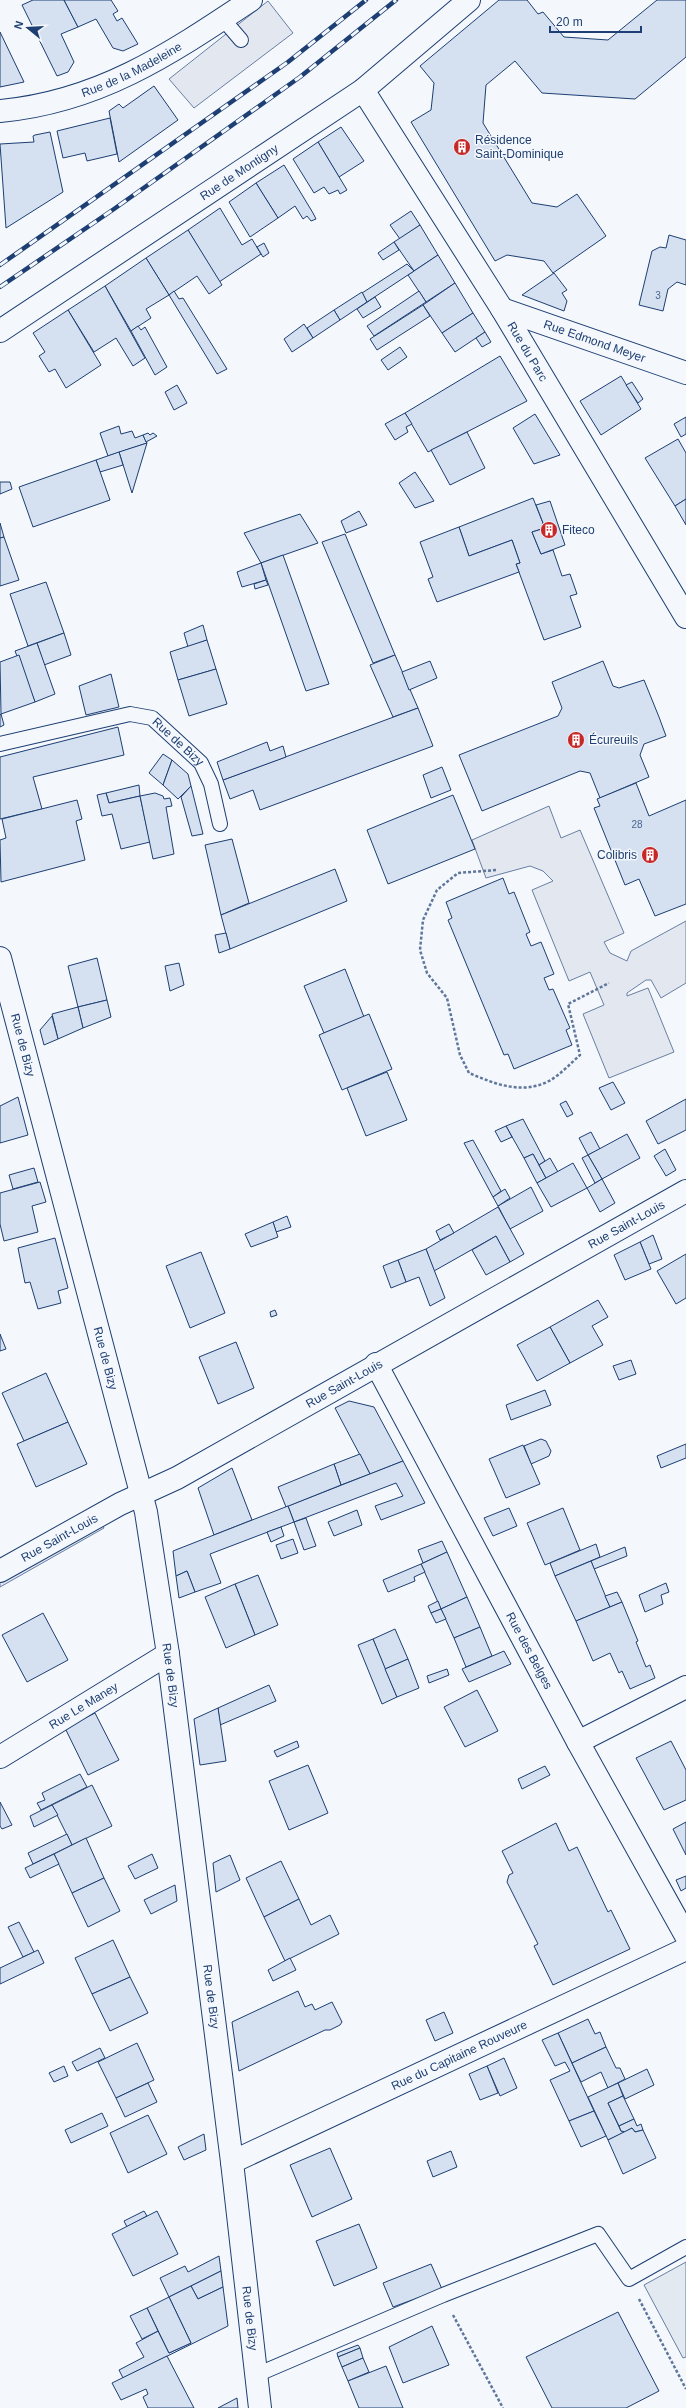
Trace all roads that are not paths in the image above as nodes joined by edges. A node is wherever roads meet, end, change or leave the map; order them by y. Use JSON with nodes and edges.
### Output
{"nodes":[{"id":1,"x":251,"y":0,"type":"edge"},
{"id":2,"x":469,"y":0,"type":"edge"},
{"id":3,"x":223,"y":18,"type":"junction"},
{"id":4,"x":241,"y":40,"type":"dead end"},
{"id":5,"x":364,"y":90,"type":"junction"},
{"id":6,"x":0,"y":111,"type":"edge"},
{"id":7,"x":502,"y":309,"type":"junction"},
{"id":8,"x":0,"y":330,"type":"edge"},
{"id":9,"x":686,"y":373,"type":"edge"},
{"id":10,"x":686,"y":617,"type":"edge"},
{"id":11,"x":0,"y":744,"type":"edge"},
{"id":12,"x":220,"y":824,"type":"dead end"},
{"id":13,"x":0,"y":958,"type":"edge"},
{"id":14,"x":686,"y":1191,"type":"edge"},
{"id":15,"x":376,"y":1364,"type":"junction"},
{"id":16,"x":143,"y":1494,"type":"junction"},
{"id":17,"x":0,"y":1571,"type":"edge"},
{"id":18,"x":168,"y":1654,"type":"junction"},
{"id":19,"x":686,"y":1687,"type":"edge"},
{"id":20,"x":578,"y":1742,"type":"junction"},
{"id":21,"x":0,"y":1757,"type":"edge"},
{"id":22,"x":686,"y":1936,"type":"edge"},
{"id":23,"x":686,"y":1948,"type":"edge"},
{"id":24,"x":232,"y":2162,"type":"junction"},
{"id":25,"x":686,"y":2247,"type":"edge"},
{"id":26,"x":256,"y":2375,"type":"junction"},
{"id":27,"x":260,"y":2408,"type":"edge"}],
"edges":[{"from":1,"to":3,"type":"street","name":"Rue de la Madeleine"},
{"from":2,"to":5,"type":"street","name":"Rue de Montigny"},
{"from":3,"to":4,"type":"lane"},
{"from":3,"to":6,"type":"street","name":"Rue de la Madeleine"},
{"from":5,"to":7,"type":"street","name":"Rue du Parc"},
{"from":5,"to":8,"type":"street","name":"Rue de Montigny"},
{"from":7,"to":9,"type":"street","name":"Rue Edmond Meyer"},
{"from":7,"to":10,"type":"street","name":"Rue du Parc"},
{"from":11,"to":12,"type":"lane","name":"Rue de Bizy"},
{"from":13,"to":16,"type":"street","name":"Rue de Bizy"},
{"from":14,"to":15,"type":"street","name":"Rue Saint-Louis"},
{"from":15,"to":16,"type":"street","name":"Rue Saint-Louis"},
{"from":15,"to":20,"type":"street","name":"Rue des Belges"},
{"from":16,"to":17,"type":"street","name":"Rue Saint-Louis"},
{"from":16,"to":18,"type":"street","name":"Rue de Bizy"},
{"from":18,"to":21,"type":"street","name":"Rue Le Maney"},
{"from":18,"to":24,"type":"street","name":"Rue de Bizy"},
{"from":19,"to":20,"type":"street"},
{"from":20,"to":22,"type":"street","name":"Rue des Belges"},
{"from":23,"to":24,"type":"street","name":"Rue du Capitaine Rouveure"},
{"from":24,"to":26,"type":"street","name":"Rue de Bizy"},
{"from":25,"to":26,"type":"lane"},
{"from":26,"to":27,"type":"street","name":"Rue de Bizy"}]}
